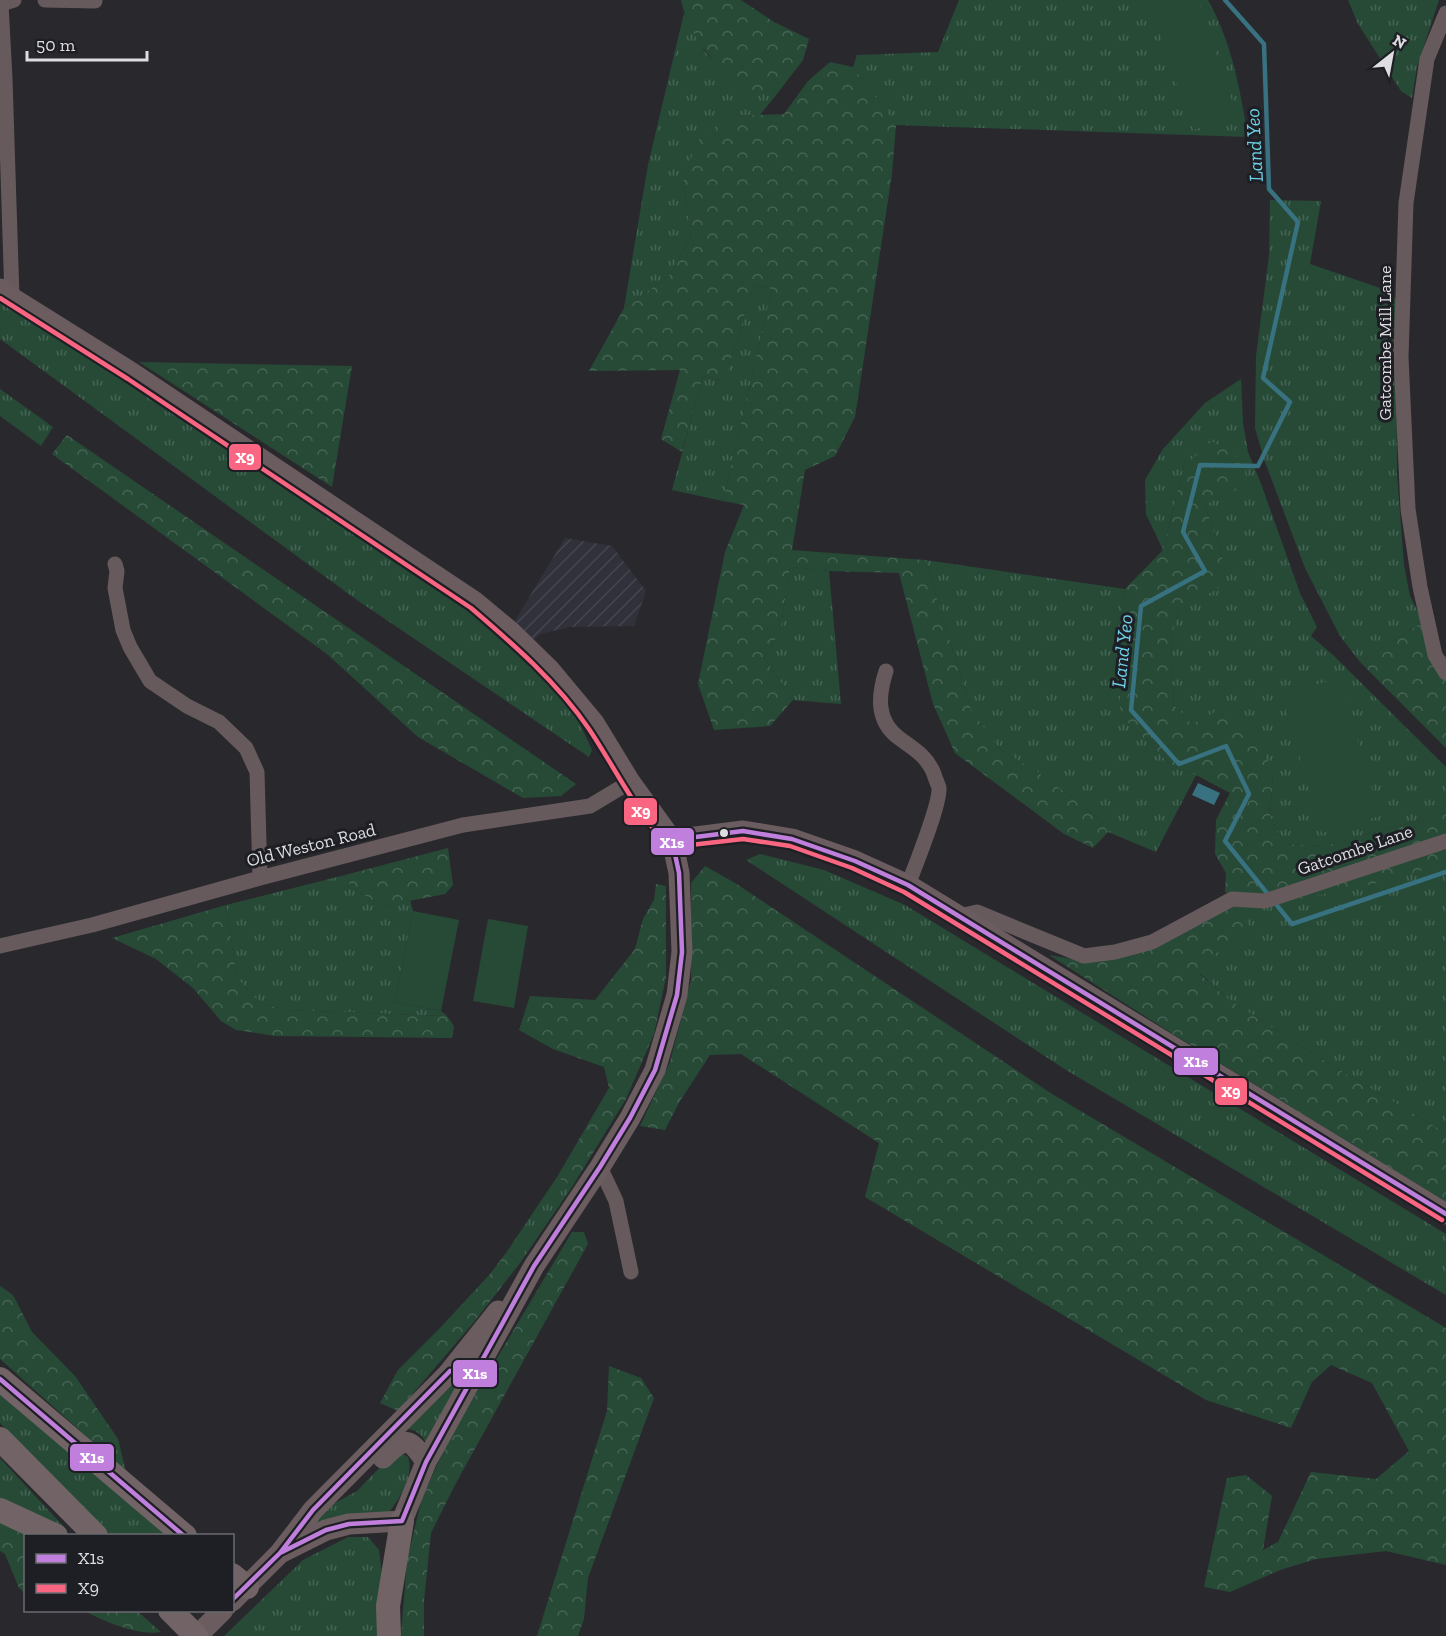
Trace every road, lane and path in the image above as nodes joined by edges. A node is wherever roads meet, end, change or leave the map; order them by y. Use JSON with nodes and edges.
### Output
{"nodes":[{"id":1,"x":14,"y":0,"type":"edge"},
{"id":2,"x":45,"y":0,"type":"edge"},
{"id":3,"x":95,"y":1,"type":"edge"},
{"id":4,"x":1446,"y":13,"type":"edge"},
{"id":5,"x":6,"y":294,"type":"edge"},
{"id":6,"x":115,"y":564,"type":"dead end"},
{"id":7,"x":886,"y":671,"type":"dead end"},
{"id":8,"x":1446,"y":674,"type":"edge"},
{"id":9,"x":630,"y":782,"type":"junction"},
{"id":10,"x":672,"y":840,"type":"junction"},
{"id":11,"x":1446,"y":841,"type":"edge"},
{"id":12,"x":260,"y":878,"type":"junction"},
{"id":13,"x":908,"y":885,"type":"junction"},
{"id":14,"x":959,"y":916,"type":"junction"},
{"id":15,"x":0,"y":946,"type":"edge"},
{"id":16,"x":600,"y":1167,"type":"junction"},
{"id":17,"x":1446,"y":1214,"type":"edge"},
{"id":18,"x":534,"y":1266,"type":"junction"},
{"id":19,"x":631,"y":1272,"type":"dead end"},
{"id":20,"x":0,"y":1379,"type":"edge"},
{"id":21,"x":0,"y":1439,"type":"edge"},
{"id":22,"x":426,"y":1462,"type":"junction"},
{"id":23,"x":0,"y":1510,"type":"edge"},
{"id":24,"x":313,"y":1510,"type":"junction"},
{"id":25,"x":402,"y":1521,"type":"junction"},
{"id":26,"x":52,"y":1534,"type":"edge"},
{"id":27,"x":94,"y":1534,"type":"edge"},
{"id":28,"x":183,"y":1534,"type":"edge"},
{"id":29,"x":280,"y":1553,"type":"junction"},
{"id":30,"x":237,"y":1588,"type":"edge"},
{"id":31,"x":171,"y":1612,"type":"edge"},
{"id":32,"x":222,"y":1612,"type":"edge"},
{"id":33,"x":196,"y":1636,"type":"edge"},
{"id":34,"x":389,"y":1636,"type":"edge"}],
"edges":[{"from":1,"to":5,"type":"street"},
{"from":2,"to":3,"type":"street"},
{"from":4,"to":8,"type":"street","name":"Gatcombe Mill Lane"},
{"from":5,"to":9,"type":"main road"},
{"from":6,"to":12,"type":"street"},
{"from":7,"to":13,"type":"street"},
{"from":9,"to":10,"type":"main road"},
{"from":9,"to":12,"type":"street","name":"Old Weston Road"},
{"from":10,"to":13,"type":"main road"},
{"from":10,"to":16,"type":"main road"},
{"from":11,"to":14,"type":"street","name":"Gatcombe Lane"},
{"from":12,"to":15,"type":"street","name":"Old Weston Road"},
{"from":13,"to":14,"type":"main road"},
{"from":14,"to":17,"type":"main road"},
{"from":16,"to":18,"type":"main road"},
{"from":16,"to":19,"type":"street"},
{"from":18,"to":22,"type":"main road"},
{"from":18,"to":24,"type":"main road"},
{"from":20,"to":28,"type":"main road"},
{"from":21,"to":27,"type":"main road"},
{"from":22,"to":24,"type":"main road"},
{"from":22,"to":25,"type":"main road"},
{"from":23,"to":26,"type":"main road"},
{"from":24,"to":29,"type":"main road"},
{"from":25,"to":29,"type":"main road"},
{"from":25,"to":34,"type":"main road"},
{"from":29,"to":30,"type":"main road"},
{"from":31,"to":33,"type":"main road"},
{"from":32,"to":33,"type":"main road"}]}
